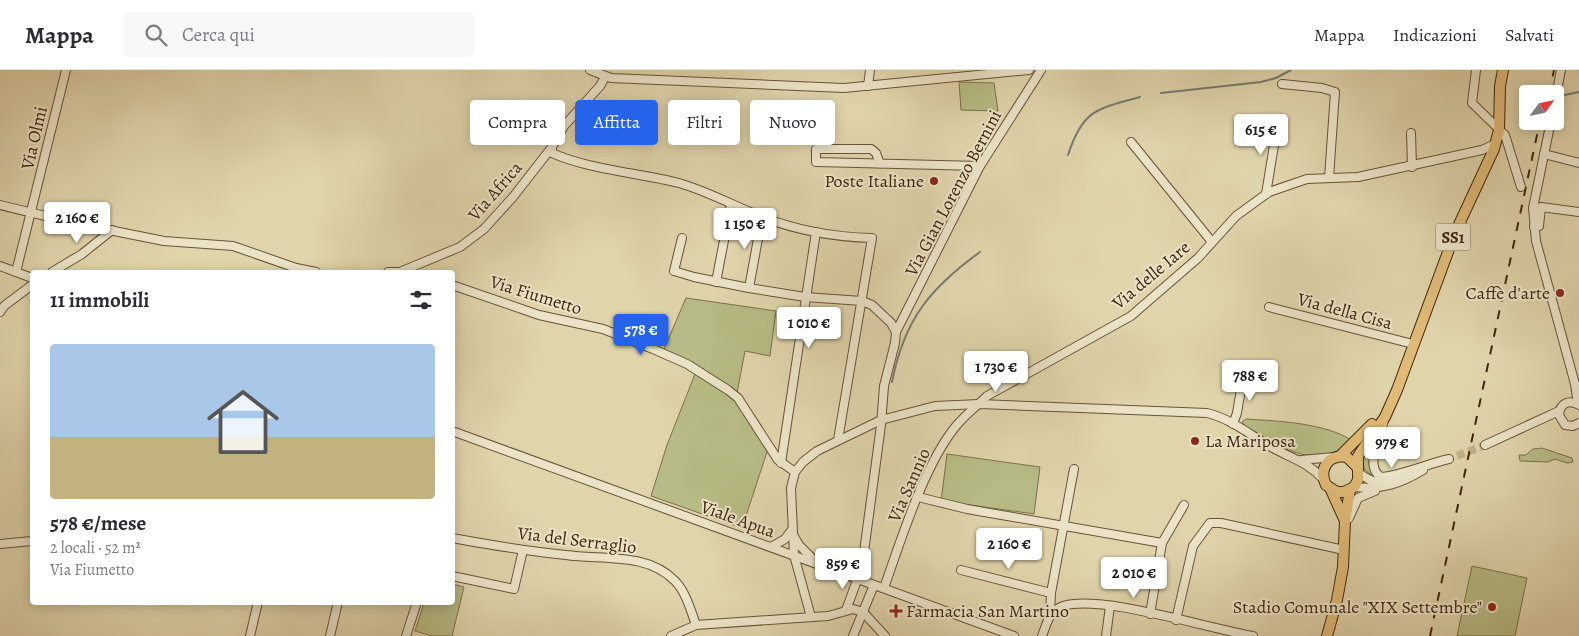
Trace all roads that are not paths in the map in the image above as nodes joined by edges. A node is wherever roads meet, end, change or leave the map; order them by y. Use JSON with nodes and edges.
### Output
{"nodes":[{"id":1,"x":66,"y":70,"type":"edge"},
{"id":2,"x":590,"y":70,"type":"edge"},
{"id":3,"x":870,"y":70,"type":"edge"},
{"id":4,"x":1024,"y":70,"type":"edge"},
{"id":5,"x":1042,"y":70,"type":"edge"},
{"id":6,"x":1476,"y":70,"type":"edge"},
{"id":7,"x":1503,"y":70,"type":"edge"},
{"id":8,"x":1561,"y":70,"type":"edge"},
{"id":9,"x":605,"y":77,"type":"junction"},
{"id":10,"x":1282,"y":84,"type":"dead end"},
{"id":11,"x":1558,"y":85,"type":"edge"},
{"id":12,"x":868,"y":86,"type":"junction"},
{"id":13,"x":1278,"y":121,"type":"dead end"},
{"id":14,"x":1498,"y":130,"type":"junction"},
{"id":15,"x":1549,"y":130,"type":"edge"},
{"id":16,"x":1411,"y":133,"type":"dead end"},
{"id":17,"x":1131,"y":142,"type":"dead end"},
{"id":18,"x":1495,"y":144,"type":"junction"},
{"id":19,"x":552,"y":147,"type":"junction"},
{"id":20,"x":1544,"y":154,"type":"junction"},
{"id":21,"x":1579,"y":163,"type":"edge"},
{"id":22,"x":880,"y":164,"type":"junction"},
{"id":23,"x":980,"y":166,"type":"junction"},
{"id":24,"x":1412,"y":167,"type":"junction"},
{"id":25,"x":1329,"y":178,"type":"junction"},
{"id":26,"x":1521,"y":187,"type":"dead end"},
{"id":27,"x":1266,"y":194,"type":"junction"},
{"id":28,"x":731,"y":204,"type":"junction"},
{"id":29,"x":0,"y":205,"type":"edge"},
{"id":30,"x":32,"y":212,"type":"junction"},
{"id":31,"x":1579,"y":212,"type":"edge"},
{"id":32,"x":762,"y":217,"type":"junction"},
{"id":33,"x":1534,"y":227,"type":"junction"},
{"id":34,"x":112,"y":230,"type":"junction"},
{"id":35,"x":816,"y":232,"type":"junction"},
{"id":36,"x":682,"y":238,"type":"dead end"},
{"id":37,"x":1212,"y":242,"type":"junction"},
{"id":38,"x":0,"y":266,"type":"edge"},
{"id":39,"x":55,"y":270,"type":"edge"},
{"id":40,"x":306,"y":270,"type":"edge"},
{"id":41,"x":409,"y":270,"type":"edge"},
{"id":42,"x":16,"y":272,"type":"junction"},
{"id":43,"x":30,"y":277,"type":"edge"},
{"id":44,"x":716,"y":282,"type":"junction"},
{"id":45,"x":30,"y":286,"type":"edge"},
{"id":46,"x":455,"y":286,"type":"edge"},
{"id":47,"x":749,"y":288,"type":"junction"},
{"id":48,"x":805,"y":297,"type":"junction"},
{"id":49,"x":862,"y":302,"type":"junction"},
{"id":50,"x":1269,"y":307,"type":"dead end"},
{"id":51,"x":0,"y":312,"type":"edge"},
{"id":52,"x":896,"y":332,"type":"junction"},
{"id":53,"x":1413,"y":344,"type":"junction"},
{"id":54,"x":1575,"y":384,"type":"junction"},
{"id":55,"x":1241,"y":388,"type":"dead end"},
{"id":56,"x":1568,"y":402,"type":"junction"},
{"id":57,"x":1391,"y":403,"type":"junction"},
{"id":58,"x":979,"y":404,"type":"junction"},
{"id":59,"x":1578,"y":404,"type":"edge"},
{"id":60,"x":1559,"y":411,"type":"junction"},
{"id":61,"x":1385,"y":416,"type":"junction"},
{"id":62,"x":881,"y":420,"type":"junction"},
{"id":63,"x":1562,"y":422,"type":"junction"},
{"id":64,"x":1233,"y":424,"type":"junction"},
{"id":65,"x":1531,"y":425,"type":"junction"},
{"id":66,"x":1577,"y":427,"type":"edge"},
{"id":67,"x":455,"y":432,"type":"edge"},
{"id":68,"x":838,"y":440,"type":"junction"},
{"id":69,"x":1485,"y":445,"type":"tunnel mouth"},
{"id":70,"x":1457,"y":456,"type":"tunnel mouth"},
{"id":71,"x":1337,"y":457,"type":"junction"},
{"id":72,"x":1449,"y":459,"type":"junction"},
{"id":73,"x":1301,"y":460,"type":"junction"},
{"id":74,"x":781,"y":463,"type":"junction"},
{"id":75,"x":1074,"y":469,"type":"dead end"},
{"id":76,"x":1358,"y":470,"type":"junction"},
{"id":77,"x":1423,"y":470,"type":"junction"},
{"id":78,"x":795,"y":472,"type":"junction"},
{"id":79,"x":1323,"y":479,"type":"junction"},
{"id":80,"x":1386,"y":487,"type":"junction"},
{"id":81,"x":1352,"y":488,"type":"junction"},
{"id":82,"x":1331,"y":490,"type":"junction"},
{"id":83,"x":918,"y":497,"type":"junction"},
{"id":84,"x":1184,"y":505,"type":"dead end"},
{"id":85,"x":1345,"y":521,"type":"junction"},
{"id":86,"x":1064,"y":525,"type":"junction"},
{"id":87,"x":792,"y":531,"type":"junction"},
{"id":88,"x":1344,"y":537,"type":"junction"},
{"id":89,"x":455,"y":539,"type":"edge"},
{"id":90,"x":30,"y":541,"type":"edge"},
{"id":91,"x":1162,"y":543,"type":"junction"},
{"id":92,"x":0,"y":544,"type":"edge"},
{"id":93,"x":770,"y":547,"type":"junction"},
{"id":94,"x":523,"y":550,"type":"junction"},
{"id":95,"x":1344,"y":550,"type":"junction"},
{"id":96,"x":794,"y":555,"type":"junction"},
{"id":97,"x":820,"y":565,"type":"junction"},
{"id":98,"x":961,"y":570,"type":"dead end"},
{"id":99,"x":455,"y":577,"type":"edge"},
{"id":100,"x":859,"y":579,"type":"junction"},
{"id":101,"x":874,"y":584,"type":"junction"},
{"id":102,"x":884,"y":588,"type":"junction"},
{"id":103,"x":1051,"y":593,"type":"junction"},
{"id":104,"x":257,"y":605,"type":"edge"},
{"id":105,"x":337,"y":605,"type":"edge"},
{"id":106,"x":416,"y":605,"type":"edge"},
{"id":107,"x":1110,"y":606,"type":"junction"},
{"id":108,"x":846,"y":610,"type":"junction"},
{"id":109,"x":862,"y":612,"type":"junction"},
{"id":110,"x":1150,"y":614,"type":"junction"},
{"id":111,"x":1050,"y":615,"type":"junction"},
{"id":112,"x":811,"y":617,"type":"junction"},
{"id":113,"x":1176,"y":620,"type":"junction"},
{"id":114,"x":696,"y":626,"type":"junction"},
{"id":115,"x":998,"y":630,"type":"junction"},
{"id":116,"x":1326,"y":635,"type":"edge"},
{"id":117,"x":250,"y":636,"type":"edge"},
{"id":118,"x":330,"y":636,"type":"edge"},
{"id":119,"x":407,"y":636,"type":"edge"},
{"id":120,"x":671,"y":636,"type":"edge"},
{"id":121,"x":852,"y":636,"type":"edge"},
{"id":122,"x":885,"y":636,"type":"edge"},
{"id":123,"x":989,"y":636,"type":"edge"},
{"id":124,"x":1014,"y":636,"type":"edge"},
{"id":125,"x":1042,"y":636,"type":"edge"},
{"id":126,"x":1106,"y":636,"type":"edge"},
{"id":127,"x":1253,"y":636,"type":"edge"}],
"edges":[{"from":1,"to":30,"type":"street","name":"Via Olmi"},
{"from":2,"to":9,"type":"street"},
{"from":3,"to":12,"type":"street"},
{"from":4,"to":12,"type":"street"},
{"from":5,"to":23,"type":"street","name":"Via Gian Lorenzo Bernini"},
{"from":6,"to":14,"type":"street"},
{"from":7,"to":14,"type":"main road","number":"SS1"},
{"from":8,"to":11,"type":"street"},
{"from":9,"to":12,"type":"street"},
{"from":9,"to":19,"type":"street","name":"Via Africa"},
{"from":10,"to":25,"type":"street"},
{"from":13,"to":27,"type":"street"},
{"from":14,"to":18,"type":"main road","number":"SS1"},
{"from":14,"to":26,"type":"street"},
{"from":15,"to":20,"type":"street"},
{"from":16,"to":24,"type":"street"},
{"from":17,"to":37,"type":"street","name":"Via delle Iare"},
{"from":18,"to":24,"type":"street","name":"Via delle Iare"},
{"from":18,"to":53,"type":"main road","number":"SS1"},
{"from":19,"to":28,"type":"street"},
{"from":19,"to":41,"type":"street","name":"Via Africa"},
{"from":20,"to":21,"type":"street"},
{"from":20,"to":33,"type":"street"},
{"from":22,"to":22,"type":"street"},
{"from":22,"to":23,"type":"street"},
{"from":23,"to":52,"type":"street","name":"Via Gian Lorenzo Bernini"},
{"from":24,"to":25,"type":"street","name":"Via delle Iare"},
{"from":25,"to":27,"type":"street","name":"Via delle Iare"},
{"from":27,"to":37,"type":"street","name":"Via delle Iare"},
{"from":28,"to":32,"type":"street"},
{"from":28,"to":44,"type":"street"},
{"from":29,"to":30,"type":"street"},
{"from":30,"to":34,"type":"street"},
{"from":30,"to":42,"type":"street","name":"Via Olmi"},
{"from":31,"to":33,"type":"street"},
{"from":32,"to":35,"type":"street"},
{"from":32,"to":47,"type":"street"},
{"from":33,"to":54,"type":"street"},
{"from":34,"to":39,"type":"street"},
{"from":34,"to":40,"type":"street"},
{"from":35,"to":48,"type":"street"},
{"from":35,"to":49,"type":"street"},
{"from":36,"to":44,"type":"street"},
{"from":37,"to":58,"type":"street","name":"Via delle Iare"},
{"from":38,"to":42,"type":"street"},
{"from":42,"to":43,"type":"street"},
{"from":44,"to":47,"type":"street"},
{"from":45,"to":51,"type":"street"},
{"from":46,"to":74,"type":"street","name":"Via Fiumetto"},
{"from":47,"to":48,"type":"street"},
{"from":48,"to":49,"type":"street"},
{"from":48,"to":74,"type":"street"},
{"from":49,"to":52,"type":"street"},
{"from":49,"to":68,"type":"street"},
{"from":50,"to":53,"type":"street","name":"Via della Cisa"},
{"from":52,"to":62,"type":"street","name":"Via Gian Lorenzo Bernini"},
{"from":53,"to":57,"type":"main road","number":"SS1"},
{"from":54,"to":56,"type":"street"},
{"from":54,"to":59,"type":"street"},
{"from":55,"to":64,"type":"street"},
{"from":56,"to":59,"type":"street"},
{"from":56,"to":60,"type":"street"},
{"from":57,"to":61,"type":"main road"},
{"from":57,"to":71,"type":"main road","number":"SS1"},
{"from":58,"to":62,"type":"street"},
{"from":58,"to":64,"type":"street"},
{"from":58,"to":83,"type":"street","name":"Via Sannio"},
{"from":60,"to":63,"type":"street"},
{"from":60,"to":65,"type":"street"},
{"from":61,"to":72,"type":"street"},
{"from":61,"to":76,"type":"main road"},
{"from":62,"to":68,"type":"street"},
{"from":62,"to":100,"type":"street","name":"Via Gian Lorenzo Bernini"},
{"from":63,"to":65,"type":"street"},
{"from":63,"to":66,"type":"street"},
{"from":64,"to":73,"type":"street"},
{"from":65,"to":69,"type":"street"},
{"from":67,"to":93,"type":"street","name":"Viale Apua"},
{"from":68,"to":78,"type":"street"},
{"from":70,"to":72,"type":"street"},
{"from":71,"to":73,"type":"street"},
{"from":71,"to":76,"type":"main road"},
{"from":71,"to":79,"type":"main road"},
{"from":72,"to":77,"type":"street"},
{"from":73,"to":79,"type":"street"},
{"from":74,"to":78,"type":"street","name":"Via Fiumetto"},
{"from":75,"to":86,"type":"street"},
{"from":76,"to":77,"type":"street"},
{"from":76,"to":81,"type":"main road"},
{"from":77,"to":80,"type":"street"},
{"from":78,"to":87,"type":"street"},
{"from":79,"to":82,"type":"main road"},
{"from":80,"to":81,"type":"street"},
{"from":80,"to":88,"type":"street"},
{"from":81,"to":82,"type":"main road"},
{"from":81,"to":85,"type":"main road"},
{"from":82,"to":85,"type":"main road"},
{"from":83,"to":86,"type":"street"},
{"from":83,"to":102,"type":"street","name":"Via Sannio"},
{"from":84,"to":91,"type":"street"},
{"from":85,"to":88,"type":"main road"},
{"from":86,"to":91,"type":"street"},
{"from":86,"to":103,"type":"street"},
{"from":87,"to":93,"type":"street"},
{"from":87,"to":96,"type":"street"},
{"from":87,"to":97,"type":"street"},
{"from":88,"to":95,"type":"main road"},
{"from":89,"to":94,"type":"street","name":"Via del Serraglio"},
{"from":90,"to":92,"type":"street"},
{"from":91,"to":110,"type":"street"},
{"from":93,"to":96,"type":"street","name":"Viale Apua"},
{"from":94,"to":99,"type":"street"},
{"from":94,"to":114,"type":"street","name":"Via del Serraglio"},
{"from":95,"to":113,"type":"street"},
{"from":95,"to":116,"type":"main road"},
{"from":96,"to":97,"type":"street","name":"Viale Apua"},
{"from":96,"to":112,"type":"street"},
{"from":97,"to":100,"type":"street","name":"Viale Apua"},
{"from":98,"to":103,"type":"street"},
{"from":100,"to":101,"type":"street","name":"Viale Apua"},
{"from":100,"to":108,"type":"street","name":"Via Gian Lorenzo Bernini"},
{"from":101,"to":102,"type":"street","name":"Viale Apua"},
{"from":101,"to":109,"type":"street"},
{"from":102,"to":115,"type":"street","name":"Viale Apua"},
{"from":103,"to":111,"type":"street"},
{"from":104,"to":117,"type":"street"},
{"from":105,"to":118,"type":"street"},
{"from":106,"to":119,"type":"street"},
{"from":107,"to":110,"type":"street"},
{"from":107,"to":111,"type":"street"},
{"from":107,"to":126,"type":"street"},
{"from":108,"to":109,"type":"street"},
{"from":108,"to":112,"type":"street"},
{"from":109,"to":121,"type":"street"},
{"from":109,"to":122,"type":"street"},
{"from":110,"to":113,"type":"street"},
{"from":111,"to":125,"type":"street"},
{"from":112,"to":114,"type":"street"},
{"from":113,"to":127,"type":"street"},
{"from":114,"to":120,"type":"street"},
{"from":115,"to":123,"type":"street"},
{"from":115,"to":124,"type":"street","name":"Viale Apua"}]}
